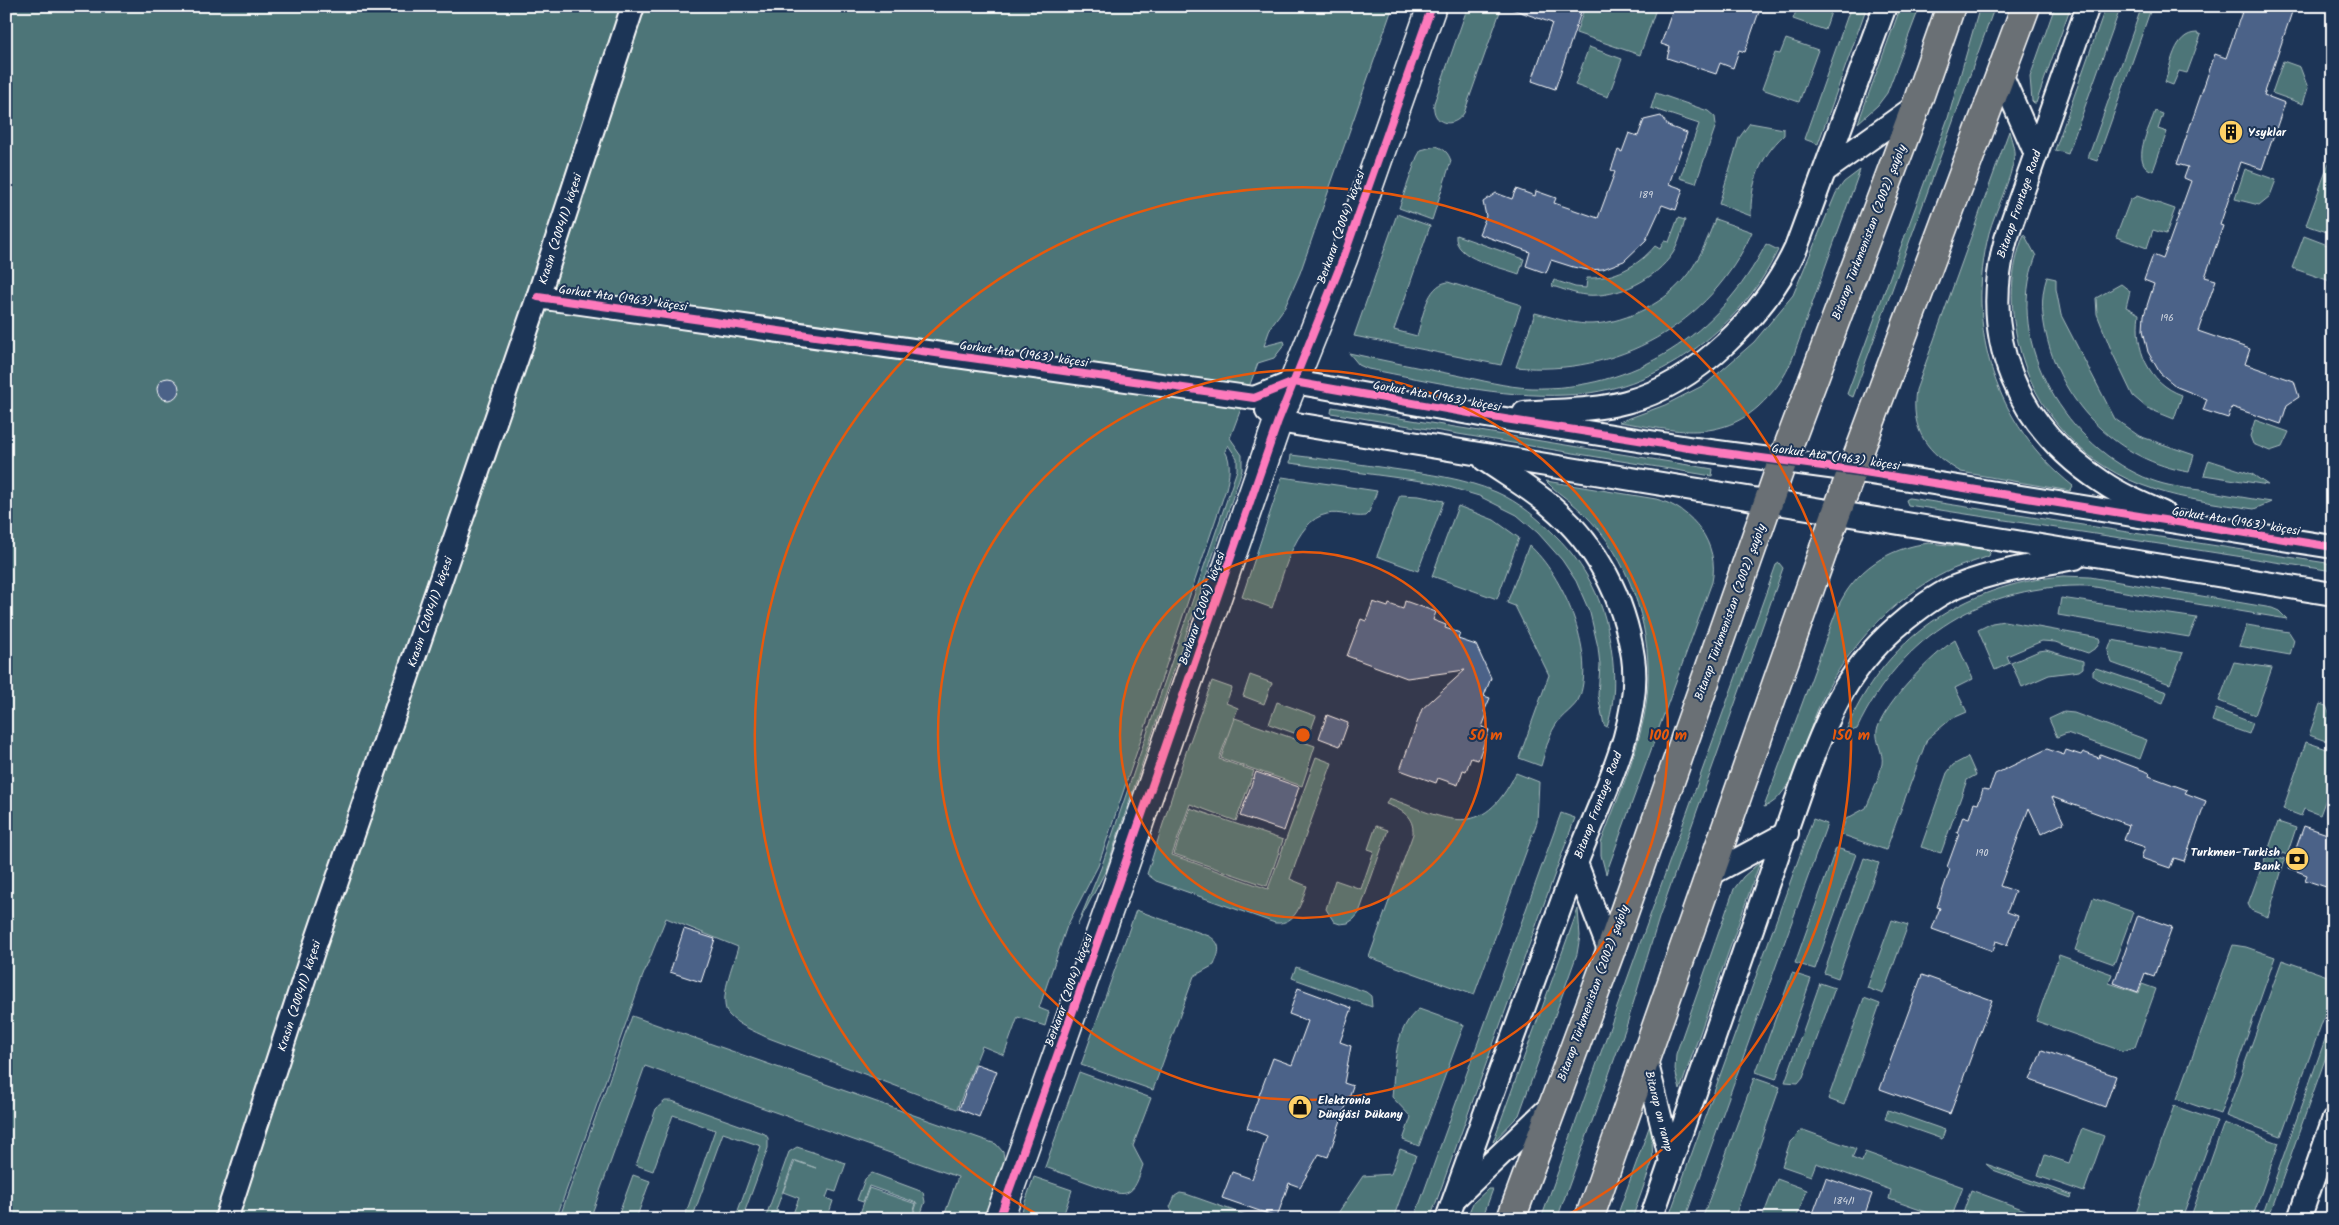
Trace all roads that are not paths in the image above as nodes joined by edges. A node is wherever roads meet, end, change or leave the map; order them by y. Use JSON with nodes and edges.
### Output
{"nodes":[{"id":1,"x":633,"y":6,"type":"edge"},
{"id":2,"x":1432,"y":6,"type":"edge"},
{"id":3,"x":1885,"y":6,"type":"edge"},
{"id":4,"x":1951,"y":6,"type":"edge"},
{"id":5,"x":2026,"y":6,"type":"edge"},
{"id":6,"x":2088,"y":6,"type":"edge"},
{"id":7,"x":2000,"y":74,"type":"junction"},
{"id":8,"x":1916,"y":106,"type":"junction"},
{"id":9,"x":2036,"y":154,"type":"junction"},
{"id":10,"x":1826,"y":170,"type":"junction"},
{"id":11,"x":538,"y":298,"type":"junction"},
{"id":12,"x":1294,"y":382,"type":"junction"},
{"id":13,"x":1254,"y":398,"type":"junction"},
{"id":14,"x":1486,"y":416,"type":"junction"},
{"id":15,"x":1278,"y":421,"type":"junction"},
{"id":16,"x":1478,"y":455,"type":"junction"},
{"id":17,"x":1783,"y":460,"type":"junction"},
{"id":18,"x":1852,"y":470,"type":"junction"},
{"id":19,"x":1769,"y":503,"type":"junction"},
{"id":20,"x":1836,"y":514,"type":"junction"},
{"id":21,"x":2192,"y":525,"type":"junction"},
{"id":22,"x":2333,"y":547,"type":"edge"},
{"id":23,"x":2091,"y":555,"type":"junction"},
{"id":24,"x":2333,"y":594,"type":"edge"},
{"id":25,"x":1787,"y":834,"type":"junction"},
{"id":26,"x":1576,"y":863,"type":"junction"},
{"id":27,"x":1710,"y":875,"type":"junction"},
{"id":28,"x":1610,"y":952,"type":"junction"},
{"id":29,"x":1646,"y":1060,"type":"junction"},
{"id":30,"x":1552,"y":1105,"type":"junction"},
{"id":31,"x":2333,"y":1121,"type":"edge"},
{"id":32,"x":1671,"y":1162,"type":"junction"},
{"id":33,"x":1451,"y":1209,"type":"edge"},
{"id":34,"x":226,"y":1219,"type":"edge"},
{"id":35,"x":999,"y":1219,"type":"edge"},
{"id":36,"x":1511,"y":1219,"type":"edge"},
{"id":37,"x":1589,"y":1219,"type":"edge"},
{"id":38,"x":1651,"y":1219,"type":"edge"},
{"id":39,"x":2298,"y":1219,"type":"edge"}],
"edges":[{"from":1,"to":11,"type":"street","name":"Krasin (2004/1) köçesi"},
{"from":2,"to":12,"type":"street","name":"Berkarar (2004) köçesi"},
{"from":3,"to":10,"type":"street"},
{"from":4,"to":8,"type":"main road","name":"Bitarap Türkmenistan (2002) şaýoly"},
{"from":5,"to":7,"type":"main road"},
{"from":6,"to":9,"type":"street","name":"Bitarap Frontage Road"},
{"from":7,"to":9,"type":"street"},
{"from":7,"to":18,"type":"main road"},
{"from":8,"to":10,"type":"street"},
{"from":8,"to":17,"type":"main road","name":"Bitarap Türkmenistan (2002) şaýoly"},
{"from":9,"to":21,"type":"street","name":"Bitarap Frontage Road"},
{"from":10,"to":14,"type":"street"},
{"from":11,"to":13,"type":"street","name":"Gorkut Ata (1963) köçesi"},
{"from":11,"to":34,"type":"street","name":"Krasin (2004/1) köçesi"},
{"from":12,"to":13,"type":"street","name":"Gorkut Ata (1963) köçesi"},
{"from":12,"to":14,"type":"street","name":"Gorkut Ata (1963) köçesi"},
{"from":12,"to":15,"type":"street","name":"Berkarar (2004) köçesi"},
{"from":13,"to":15,"type":"street"},
{"from":14,"to":17,"type":"street","name":"Gorkut Ata (1963) köçesi"},
{"from":15,"to":16,"type":"street"},
{"from":15,"to":35,"type":"street","name":"Berkarar (2004) köçesi"},
{"from":16,"to":19,"type":"street"},
{"from":16,"to":26,"type":"street","name":"Bitarap Frontage Road"},
{"from":17,"to":18,"type":"street","name":"Gorkut Ata (1963) köçesi"},
{"from":17,"to":19,"type":"main road","name":"Bitarap Türkmenistan (2002) şaýoly"},
{"from":18,"to":20,"type":"main road"},
{"from":18,"to":21,"type":"street","name":"Gorkut Ata (1963) köçesi"},
{"from":19,"to":20,"type":"street"},
{"from":19,"to":28,"type":"main road","name":"Bitarap Türkmenistan (2002) şaýoly"},
{"from":20,"to":23,"type":"street"},
{"from":20,"to":27,"type":"main road"},
{"from":21,"to":22,"type":"street","name":"Gorkut Ata (1963) köçesi"},
{"from":23,"to":24,"type":"street"},
{"from":23,"to":25,"type":"street"},
{"from":25,"to":27,"type":"street"},
{"from":25,"to":32,"type":"street"},
{"from":26,"to":28,"type":"street"},
{"from":26,"to":33,"type":"street","name":"Bitarap Frontage Road"},
{"from":27,"to":29,"type":"main road"},
{"from":28,"to":30,"type":"main road","name":"Bitarap Türkmenistan (2002) şaýoly"},
{"from":29,"to":32,"type":"street","name":"Bitarap on ramp"},
{"from":29,"to":37,"type":"main road"},
{"from":30,"to":33,"type":"street","name":"Bitarap Frontage Road"},
{"from":30,"to":36,"type":"main road","name":"Bitarap Türkmenistan (2002) şaýoly"},
{"from":31,"to":39,"type":"street"},
{"from":32,"to":38,"type":"street"}]}
